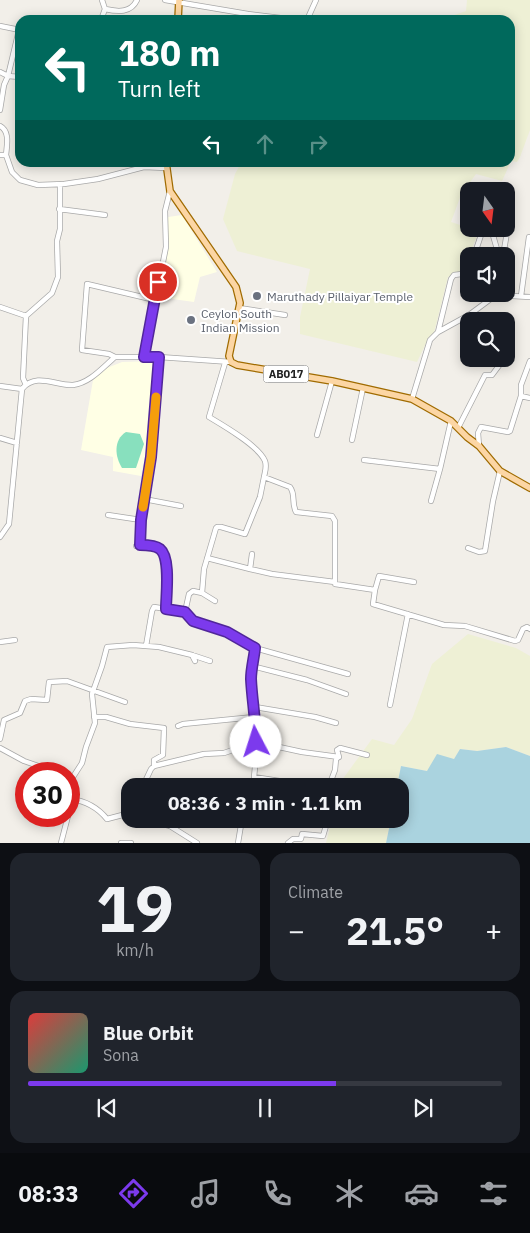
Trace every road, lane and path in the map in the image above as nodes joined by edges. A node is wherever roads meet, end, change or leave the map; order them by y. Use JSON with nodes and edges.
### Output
{"nodes":[{"id":1,"x":102,"y":0,"type":"edge"},
{"id":2,"x":137,"y":0,"type":"edge"},
{"id":3,"x":166,"y":0,"type":"edge"},
{"id":4,"x":316,"y":0,"type":"edge"},
{"id":5,"x":179,"y":2,"type":"edge"},
{"id":6,"x":105,"y":9,"type":"junction"},
{"id":7,"x":103,"y":15,"type":"edge"},
{"id":8,"x":178,"y":15,"type":"edge"},
{"id":9,"x":256,"y":15,"type":"edge"},
{"id":10,"x":309,"y":15,"type":"edge"},
{"id":11,"x":0,"y":26,"type":"edge"},
{"id":12,"x":15,"y":29,"type":"edge"},
{"id":13,"x":15,"y":49,"type":"edge"},
{"id":14,"x":0,"y":72,"type":"edge"},
{"id":15,"x":8,"y":76,"type":"junction"},
{"id":16,"x":15,"y":77,"type":"edge"},
{"id":17,"x":0,"y":110,"type":"edge"},
{"id":18,"x":0,"y":126,"type":"edge"},
{"id":19,"x":6,"y":154,"type":"junction"},
{"id":20,"x":0,"y":156,"type":"edge"},
{"id":21,"x":144,"y":167,"type":"edge"},
{"id":22,"x":166,"y":167,"type":"edge"},
{"id":23,"x":60,"y":184,"type":"junction"},
{"id":24,"x":170,"y":191,"type":"junction"},
{"id":25,"x":59,"y":209,"type":"junction"},
{"id":26,"x":105,"y":215,"type":"dead end"},
{"id":27,"x":528,"y":237,"type":"dead end"},
{"id":28,"x":460,"y":274,"type":"edge"},
{"id":29,"x":515,"y":296,"type":"edge"},
{"id":30,"x":521,"y":296,"type":"junction"},
{"id":31,"x":530,"y":297,"type":"edge"},
{"id":32,"x":155,"y":300,"type":"junction"},
{"id":33,"x":486,"y":302,"type":"edge"},
{"id":34,"x":0,"y":307,"type":"edge"},
{"id":35,"x":239,"y":308,"type":"junction"},
{"id":36,"x":284,"y":315,"type":"dead end"},
{"id":37,"x":26,"y":316,"type":"junction"},
{"id":38,"x":438,"y":332,"type":"junction"},
{"id":39,"x":115,"y":357,"type":"junction"},
{"id":40,"x":144,"y":357,"type":"junction"},
{"id":41,"x":159,"y":357,"type":"junction"},
{"id":42,"x":530,"y":361,"type":"edge"},
{"id":43,"x":228,"y":362,"type":"junction"},
{"id":44,"x":498,"y":367,"type":"edge"},
{"id":45,"x":332,"y":381,"type":"junction"},
{"id":46,"x":0,"y":386,"type":"edge"},
{"id":47,"x":24,"y":387,"type":"junction"},
{"id":48,"x":363,"y":388,"type":"junction"},
{"id":49,"x":521,"y":396,"type":"junction"},
{"id":50,"x":530,"y":398,"type":"edge"},
{"id":51,"x":412,"y":399,"type":"junction"},
{"id":52,"x":451,"y":421,"type":"junction"},
{"id":53,"x":458,"y":428,"type":"junction"},
{"id":54,"x":317,"y":435,"type":"dead end"},
{"id":55,"x":0,"y":438,"type":"edge"},
{"id":56,"x":352,"y":440,"type":"dead end"},
{"id":57,"x":17,"y":443,"type":"junction"},
{"id":58,"x":479,"y":446,"type":"junction"},
{"id":59,"x":364,"y":460,"type":"dead end"},
{"id":60,"x":440,"y":469,"type":"junction"},
{"id":61,"x":500,"y":471,"type":"junction"},
{"id":62,"x":264,"y":477,"type":"junction"},
{"id":63,"x":530,"y":488,"type":"edge"},
{"id":64,"x":144,"y":498,"type":"junction"},
{"id":65,"x":431,"y":501,"type":"dead end"},
{"id":66,"x":181,"y":506,"type":"dead end"},
{"id":67,"x":108,"y":515,"type":"dead end"},
{"id":68,"x":141,"y":520,"type":"junction"},
{"id":69,"x":0,"y":537,"type":"edge"},
{"id":70,"x":468,"y":548,"type":"dead end"},
{"id":71,"x":252,"y":554,"type":"dead end"},
{"id":72,"x":207,"y":558,"type":"junction"},
{"id":73,"x":250,"y":569,"type":"junction"},
{"id":74,"x":335,"y":582,"type":"junction"},
{"id":75,"x":414,"y":582,"type":"dead end"},
{"id":76,"x":375,"y":590,"type":"junction"},
{"id":77,"x":202,"y":592,"type":"junction"},
{"id":78,"x":215,"y":601,"type":"dead end"},
{"id":79,"x":166,"y":609,"type":"junction"},
{"id":80,"x":185,"y":612,"type":"junction"},
{"id":81,"x":408,"y":614,"type":"junction"},
{"id":82,"x":530,"y":629,"type":"edge"},
{"id":83,"x":15,"y":640,"type":"dead end"},
{"id":84,"x":0,"y":642,"type":"edge"},
{"id":85,"x":146,"y":646,"type":"junction"},
{"id":86,"x":255,"y":648,"type":"junction"},
{"id":87,"x":192,"y":655,"type":"junction"},
{"id":88,"x":195,"y":661,"type":"dead end"},
{"id":89,"x":210,"y":662,"type":"dead end"},
{"id":90,"x":252,"y":666,"type":"junction"},
{"id":91,"x":348,"y":674,"type":"dead end"},
{"id":92,"x":93,"y":690,"type":"junction"},
{"id":93,"x":346,"y":694,"type":"dead end"},
{"id":94,"x":126,"y":702,"type":"dead end"},
{"id":95,"x":390,"y":705,"type":"dead end"},
{"id":96,"x":255,"y":707,"type":"junction"},
{"id":97,"x":254,"y":717,"type":"junction"},
{"id":98,"x":94,"y":718,"type":"junction"},
{"id":99,"x":336,"y":723,"type":"dead end"},
{"id":100,"x":178,"y":726,"type":"dead end"},
{"id":101,"x":0,"y":739,"type":"edge"},
{"id":102,"x":256,"y":742,"type":"junction"},
{"id":103,"x":0,"y":748,"type":"edge"},
{"id":104,"x":368,"y":755,"type":"dead end"},
{"id":105,"x":339,"y":757,"type":"junction"},
{"id":106,"x":27,"y":762,"type":"edge"},
{"id":107,"x":80,"y":766,"type":"edge"},
{"id":108,"x":154,"y":766,"type":"junction"},
{"id":109,"x":147,"y":778,"type":"edge"},
{"id":110,"x":260,"y":778,"type":"edge"},
{"id":111,"x":332,"y":778,"type":"edge"},
{"id":112,"x":80,"y":800,"type":"edge"},
{"id":113,"x":121,"y":815,"type":"edge"},
{"id":114,"x":65,"y":827,"type":"edge"},
{"id":115,"x":173,"y":828,"type":"edge"},
{"id":116,"x":240,"y":828,"type":"edge"},
{"id":117,"x":325,"y":828,"type":"edge"},
{"id":118,"x":62,"y":843,"type":"edge"},
{"id":119,"x":121,"y":843,"type":"edge"},
{"id":120,"x":131,"y":843,"type":"edge"},
{"id":121,"x":197,"y":843,"type":"edge"},
{"id":122,"x":238,"y":843,"type":"edge"},
{"id":123,"x":288,"y":843,"type":"edge"}],
"edges":[{"from":1,"to":6,"type":"street"},
{"from":2,"to":6,"type":"street"},
{"from":3,"to":5,"type":"street"},
{"from":4,"to":10,"type":"street"},
{"from":5,"to":8,"type":"main road"},
{"from":5,"to":9,"type":"street"},
{"from":6,"to":7,"type":"street"},
{"from":11,"to":12,"type":"street"},
{"from":13,"to":15,"type":"street"},
{"from":14,"to":15,"type":"street"},
{"from":15,"to":16,"type":"street"},
{"from":15,"to":17,"type":"street"},
{"from":18,"to":19,"type":"street"},
{"from":19,"to":20,"type":"street"},
{"from":19,"to":23,"type":"street"},
{"from":21,"to":23,"type":"street"},
{"from":22,"to":24,"type":"main road"},
{"from":23,"to":25,"type":"street"},
{"from":24,"to":32,"type":"street"},
{"from":24,"to":35,"type":"main road"},
{"from":25,"to":26,"type":"street"},
{"from":25,"to":37,"type":"street"},
{"from":27,"to":30,"type":"street"},
{"from":28,"to":38,"type":"street"},
{"from":29,"to":30,"type":"street"},
{"from":30,"to":31,"type":"street"},
{"from":32,"to":39,"type":"street"},
{"from":32,"to":40,"type":"street"},
{"from":33,"to":38,"type":"street"},
{"from":34,"to":37,"type":"street"},
{"from":35,"to":36,"type":"street"},
{"from":35,"to":43,"type":"main road"},
{"from":37,"to":47,"type":"street"},
{"from":38,"to":51,"type":"street"},
{"from":39,"to":40,"type":"street"},
{"from":39,"to":47,"type":"street"},
{"from":40,"to":41,"type":"street"},
{"from":41,"to":43,"type":"street"},
{"from":41,"to":64,"type":"street"},
{"from":42,"to":49,"type":"street"},
{"from":43,"to":45,"type":"main road","number":"AB017"},
{"from":43,"to":62,"type":"street"},
{"from":44,"to":53,"type":"street"},
{"from":45,"to":48,"type":"main road","number":"AB017"},
{"from":45,"to":54,"type":"street"},
{"from":46,"to":47,"type":"street"},
{"from":47,"to":57,"type":"street"},
{"from":48,"to":51,"type":"main road","number":"AB017"},
{"from":48,"to":56,"type":"street"},
{"from":49,"to":50,"type":"street"},
{"from":49,"to":58,"type":"street"},
{"from":51,"to":52,"type":"main road","number":"AB017"},
{"from":52,"to":53,"type":"main road","number":"AB017"},
{"from":52,"to":60,"type":"street"},
{"from":53,"to":58,"type":"main road","number":"AB017"},
{"from":55,"to":57,"type":"street"},
{"from":57,"to":69,"type":"street"},
{"from":58,"to":61,"type":"main road","number":"AB017"},
{"from":59,"to":60,"type":"street"},
{"from":60,"to":65,"type":"street"},
{"from":61,"to":63,"type":"main road","number":"AB017"},
{"from":61,"to":70,"type":"street"},
{"from":62,"to":72,"type":"street"},
{"from":62,"to":74,"type":"street"},
{"from":64,"to":66,"type":"street"},
{"from":64,"to":68,"type":"street"},
{"from":67,"to":68,"type":"street"},
{"from":68,"to":79,"type":"street"},
{"from":71,"to":73,"type":"street"},
{"from":72,"to":73,"type":"street"},
{"from":72,"to":77,"type":"street"},
{"from":73,"to":74,"type":"street"},
{"from":74,"to":76,"type":"street"},
{"from":75,"to":76,"type":"street"},
{"from":76,"to":81,"type":"street"},
{"from":77,"to":78,"type":"street"},
{"from":77,"to":80,"type":"street"},
{"from":79,"to":80,"type":"street"},
{"from":79,"to":85,"type":"street"},
{"from":80,"to":86,"type":"street"},
{"from":81,"to":82,"type":"street"},
{"from":81,"to":95,"type":"street"},
{"from":83,"to":84,"type":"street"},
{"from":85,"to":87,"type":"street"},
{"from":85,"to":92,"type":"street"},
{"from":86,"to":90,"type":"street"},
{"from":86,"to":91,"type":"street"},
{"from":87,"to":88,"type":"street"},
{"from":87,"to":89,"type":"street"},
{"from":90,"to":93,"type":"street"},
{"from":90,"to":96,"type":"street"},
{"from":92,"to":94,"type":"street"},
{"from":92,"to":98,"type":"street"},
{"from":92,"to":101,"type":"street"},
{"from":96,"to":97,"type":"street"},
{"from":96,"to":99,"type":"street"},
{"from":97,"to":100,"type":"street"},
{"from":97,"to":102,"type":"street"},
{"from":98,"to":107,"type":"street"},
{"from":98,"to":108,"type":"street"},
{"from":102,"to":105,"type":"street"},
{"from":102,"to":108,"type":"street"},
{"from":102,"to":110,"type":"street"},
{"from":103,"to":106,"type":"street"},
{"from":104,"to":105,"type":"street"},
{"from":105,"to":111,"type":"street"},
{"from":108,"to":109,"type":"street"},
{"from":112,"to":113,"type":"street"},
{"from":114,"to":118,"type":"street"},
{"from":115,"to":121,"type":"street"},
{"from":116,"to":122,"type":"street"},
{"from":117,"to":123,"type":"street"},
{"from":119,"to":120,"type":"street"}]}
